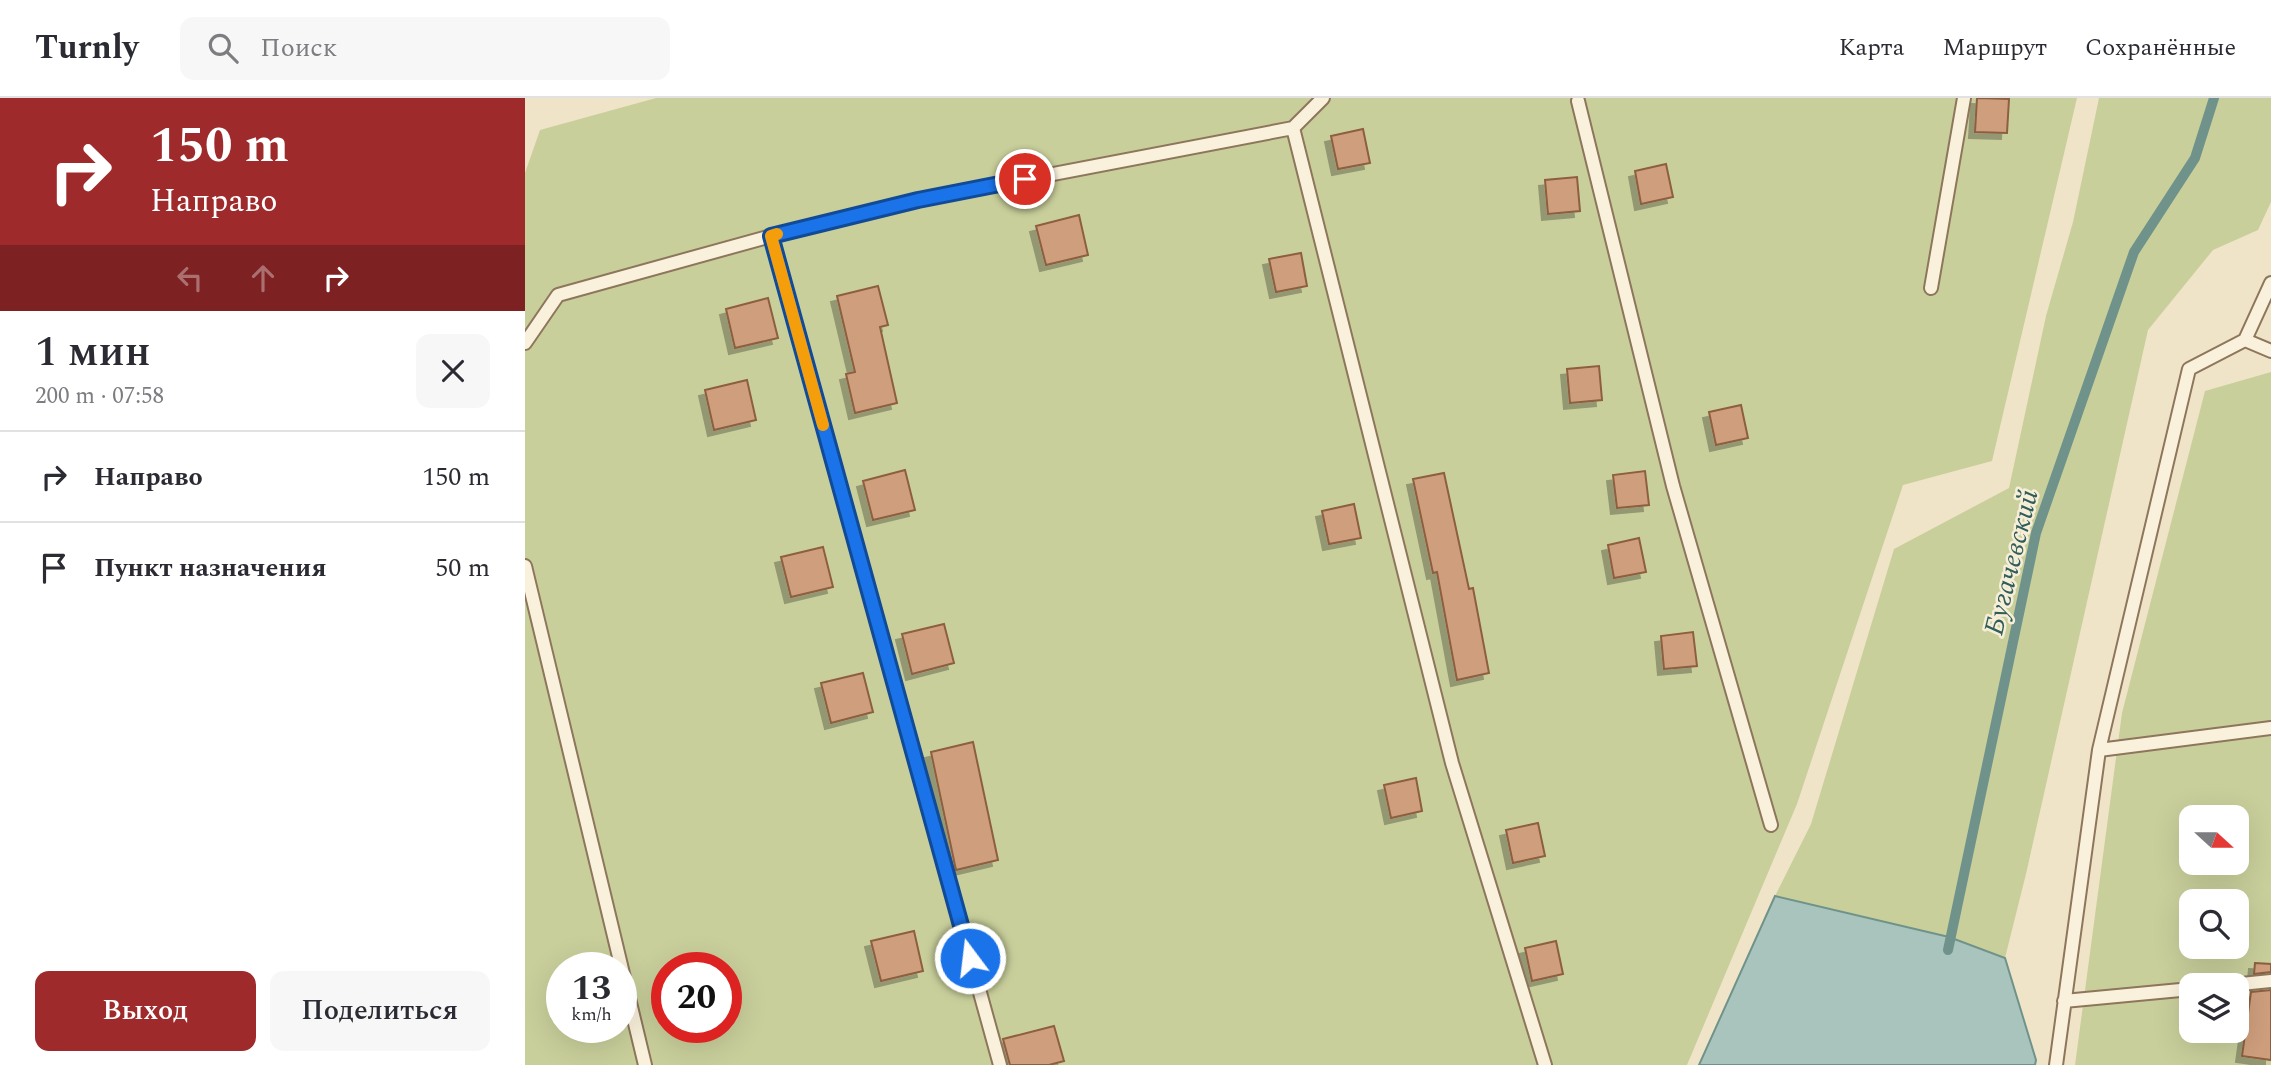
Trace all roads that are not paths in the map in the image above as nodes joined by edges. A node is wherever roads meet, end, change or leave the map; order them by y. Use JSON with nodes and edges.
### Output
{"nodes":[{"id":1,"x":1323,"y":98,"type":"edge"},
{"id":2,"x":1591,"y":98,"type":"edge"},
{"id":3,"x":1964,"y":98,"type":"edge"},
{"id":4,"x":1575,"y":100,"type":"edge"},
{"id":5,"x":1293,"y":128,"type":"junction"},
{"id":6,"x":771,"y":236,"type":"junction"},
{"id":7,"x":2271,"y":283,"type":"edge"},
{"id":8,"x":1931,"y":288,"type":"dead end"},
{"id":9,"x":2245,"y":340,"type":"junction"},
{"id":10,"x":525,"y":343,"type":"edge"},
{"id":11,"x":2271,"y":351,"type":"edge"},
{"id":12,"x":525,"y":566,"type":"edge"},
{"id":13,"x":2271,"y":728,"type":"edge"},
{"id":14,"x":2099,"y":750,"type":"junction"},
{"id":15,"x":1771,"y":825,"type":"dead end"},
{"id":16,"x":2271,"y":981,"type":"edge"},
{"id":17,"x":2249,"y":983,"type":"edge"},
{"id":18,"x":2179,"y":990,"type":"edge"},
{"id":19,"x":2064,"y":1001,"type":"junction"},
{"id":20,"x":645,"y":1065,"type":"edge"},
{"id":21,"x":1000,"y":1065,"type":"edge"},
{"id":22,"x":1545,"y":1065,"type":"edge"},
{"id":23,"x":2056,"y":1065,"type":"edge"}],
"edges":[{"from":1,"to":5,"type":"lane"},
{"from":2,"to":4,"type":"lane"},
{"from":3,"to":8,"type":"lane"},
{"from":4,"to":15,"type":"lane"},
{"from":5,"to":6,"type":"lane"},
{"from":5,"to":22,"type":"lane"},
{"from":6,"to":10,"type":"lane"},
{"from":6,"to":21,"type":"lane"},
{"from":7,"to":9,"type":"lane"},
{"from":9,"to":11,"type":"lane"},
{"from":9,"to":14,"type":"lane"},
{"from":12,"to":20,"type":"lane"},
{"from":13,"to":14,"type":"lane"},
{"from":14,"to":19,"type":"lane"},
{"from":16,"to":17,"type":"lane"},
{"from":18,"to":19,"type":"lane"},
{"from":19,"to":23,"type":"lane"}]}
